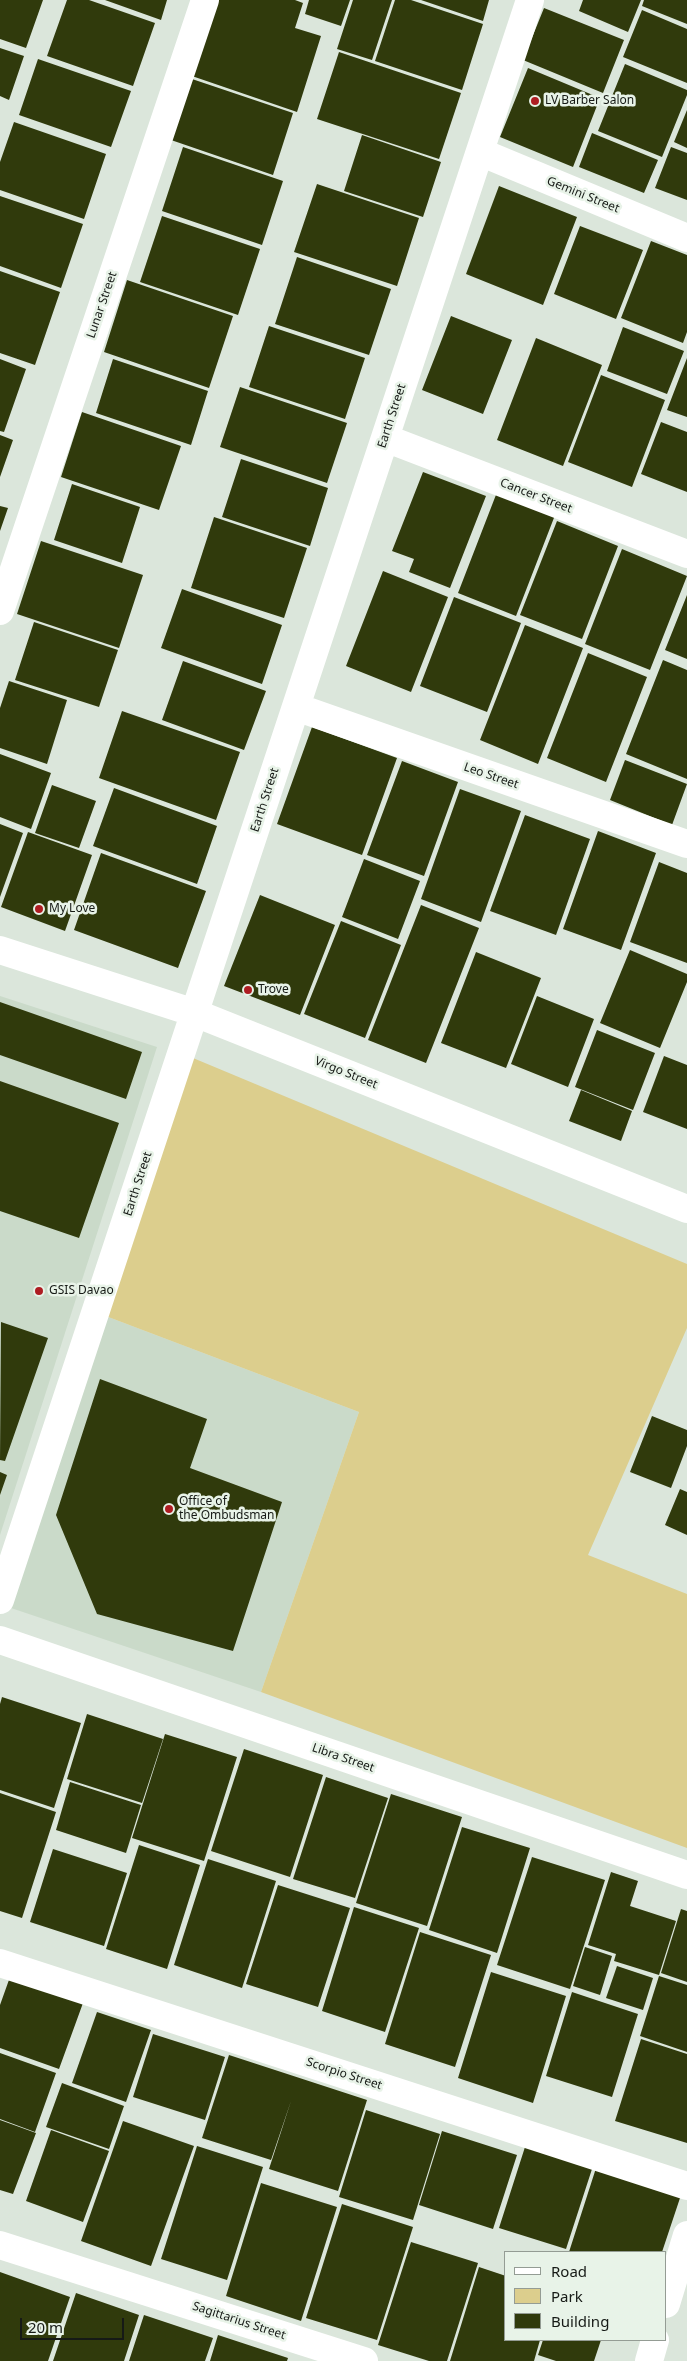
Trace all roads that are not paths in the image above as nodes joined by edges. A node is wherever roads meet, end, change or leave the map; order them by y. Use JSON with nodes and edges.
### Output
{"nodes":[{"id":1,"x":205,"y":0,"type":"edge"},
{"id":2,"x":530,"y":0,"type":"edge"},
{"id":3,"x":480,"y":152,"type":"junction"},
{"id":4,"x":687,"y":238,"type":"edge"},
{"id":5,"x":385,"y":438,"type":"junction"},
{"id":6,"x":687,"y":554,"type":"edge"},
{"id":7,"x":0,"y":611,"type":"edge"},
{"id":8,"x":296,"y":707,"type":"junction"},
{"id":9,"x":687,"y":844,"type":"edge"},
{"id":10,"x":0,"y":950,"type":"edge"},
{"id":11,"x":195,"y":1013,"type":"junction"},
{"id":12,"x":687,"y":1209,"type":"edge"},
{"id":13,"x":0,"y":1600,"type":"edge"},
{"id":14,"x":0,"y":1640,"type":"edge"},
{"id":15,"x":687,"y":1875,"type":"edge"},
{"id":16,"x":0,"y":1963,"type":"edge"},
{"id":17,"x":687,"y":2186,"type":"edge"},
{"id":18,"x":687,"y":2235,"type":"edge"},
{"id":19,"x":0,"y":2245,"type":"edge"},
{"id":20,"x":667,"y":2301,"type":"edge"},
{"id":21,"x":655,"y":2341,"type":"edge"},
{"id":22,"x":364,"y":2361,"type":"edge"},
{"id":23,"x":648,"y":2361,"type":"edge"}],
"edges":[{"from":1,"to":7,"type":"street","name":"Lunar Street"},
{"from":2,"to":3,"type":"street","name":"Earth Street"},
{"from":3,"to":4,"type":"street","name":"Gemini Street"},
{"from":3,"to":5,"type":"street","name":"Earth Street"},
{"from":5,"to":6,"type":"street","name":"Cancer Street"},
{"from":5,"to":8,"type":"street","name":"Earth Street"},
{"from":8,"to":9,"type":"street","name":"Leo Street"},
{"from":8,"to":11,"type":"street","name":"Earth Street"},
{"from":10,"to":11,"type":"street","name":"Virgo Street"},
{"from":11,"to":12,"type":"street","name":"Virgo Street"},
{"from":11,"to":13,"type":"street","name":"Earth Street"},
{"from":14,"to":15,"type":"street","name":"Libra Street"},
{"from":16,"to":17,"type":"street","name":"Scorpio Street"},
{"from":18,"to":20,"type":"street"},
{"from":19,"to":22,"type":"street","name":"Sagittarius Street"},
{"from":21,"to":23,"type":"street"}]}
